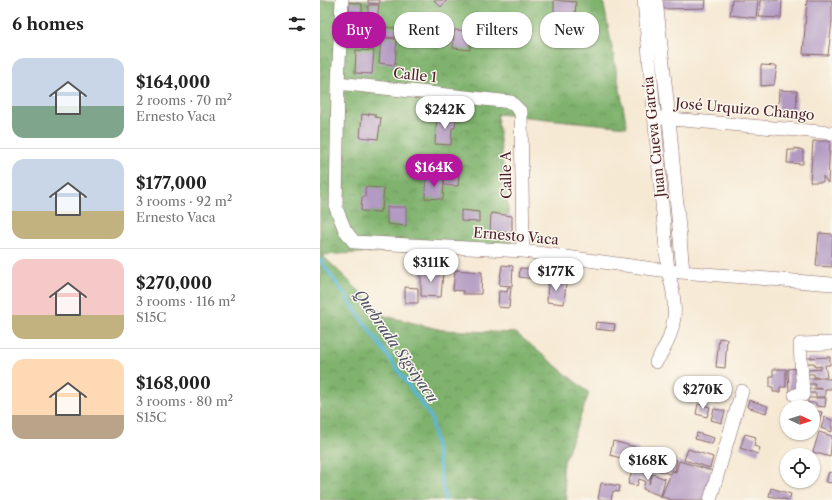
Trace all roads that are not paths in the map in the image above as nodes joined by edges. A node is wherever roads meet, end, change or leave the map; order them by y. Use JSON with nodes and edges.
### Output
{"nodes":[{"id":1,"x":342,"y":0,"type":"edge"},
{"id":2,"x":644,"y":0,"type":"edge"},
{"id":3,"x":656,"y":0,"type":"edge"},
{"id":4,"x":338,"y":83,"type":"junction"},
{"id":5,"x":511,"y":102,"type":"joint"},
{"id":6,"x":655,"y":118,"type":"junction"},
{"id":7,"x":669,"y":119,"type":"junction"},
{"id":8,"x":832,"y":133,"type":"edge"},
{"id":9,"x":524,"y":251,"type":"junction"},
{"id":10,"x":668,"y":270,"type":"junction"},
{"id":11,"x":683,"y":271,"type":"junction"},
{"id":12,"x":832,"y":284,"type":"edge"},
{"id":13,"x":832,"y":343,"type":"edge"},
{"id":14,"x":656,"y":362,"type":"dead end"},
{"id":15,"x":742,"y":391,"type":"dead end"},
{"id":16,"x":795,"y":395,"type":"dead end"},
{"id":17,"x":710,"y":500,"type":"edge"}],
"edges":[{"from":1,"to":4,"type":"street"},
{"from":2,"to":6,"type":"street","name":"Juan Cueva García"},
{"from":3,"to":7,"type":"street","name":"Juan Cueva García"},
{"from":4,"to":5,"type":"street","name":"Calle 1"},
{"from":4,"to":9,"type":"street","name":"Ernesto Vaca"},
{"from":5,"to":9,"type":"street","name":"Calle A"},
{"from":6,"to":7,"type":"street","name":"José Urquizo Chango"},
{"from":6,"to":10,"type":"street","name":"Juan Cueva García"},
{"from":7,"to":8,"type":"street","name":"José Urquizo Chango"},
{"from":7,"to":11,"type":"street","name":"Juan Cueva García"},
{"from":9,"to":10,"type":"street","name":"Ernesto Vaca"},
{"from":10,"to":11,"type":"street","name":"Ernesto Vaca"},
{"from":10,"to":14,"type":"street","name":"Juan Cueva García"},
{"from":11,"to":12,"type":"street","name":"Ernesto Vaca"},
{"from":13,"to":16,"type":"street"},
{"from":15,"to":17,"type":"street"}]}
